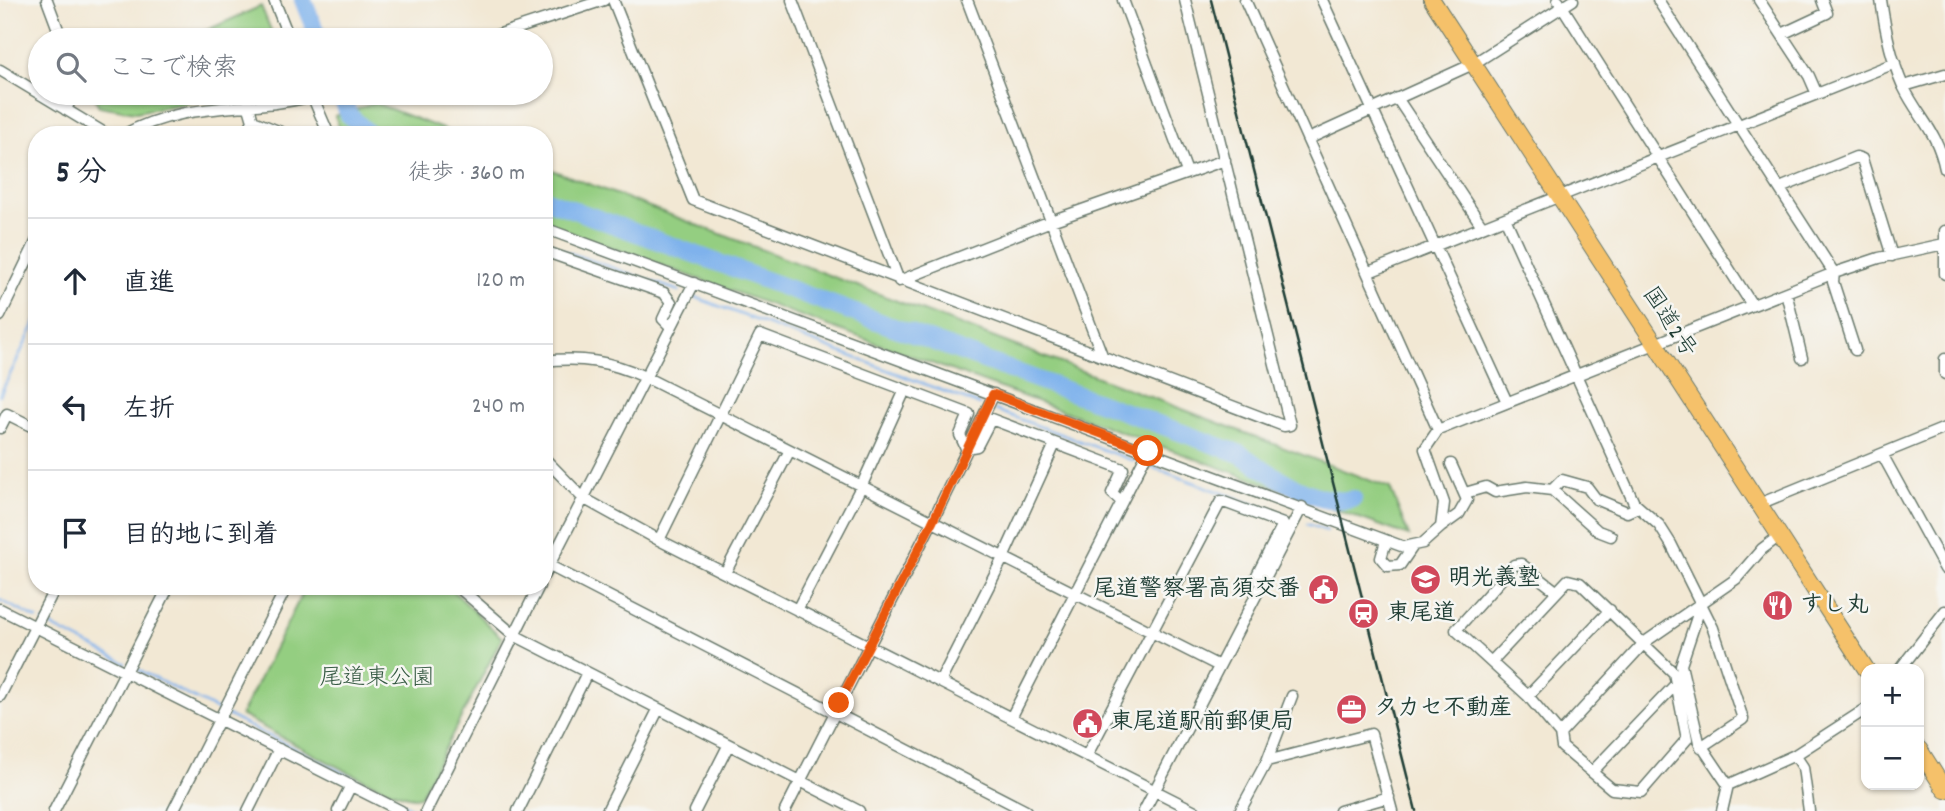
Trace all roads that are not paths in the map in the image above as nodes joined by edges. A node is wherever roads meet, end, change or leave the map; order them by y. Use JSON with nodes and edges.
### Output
{"nodes":[{"id":1,"x":47,"y":0,"type":"edge"},
{"id":2,"x":274,"y":0,"type":"edge"},
{"id":3,"x":604,"y":0,"type":"edge"},
{"id":4,"x":613,"y":0,"type":"edge"},
{"id":5,"x":792,"y":0,"type":"edge"},
{"id":6,"x":967,"y":0,"type":"edge"},
{"id":7,"x":1123,"y":0,"type":"edge"},
{"id":8,"x":1185,"y":0,"type":"edge"},
{"id":9,"x":1245,"y":0,"type":"edge"},
{"id":10,"x":1322,"y":0,"type":"edge"},
{"id":11,"x":1432,"y":0,"type":"edge"},
{"id":12,"x":1658,"y":0,"type":"edge"},
{"id":13,"x":1759,"y":0,"type":"edge"},
{"id":14,"x":1822,"y":0,"type":"edge"},
{"id":15,"x":1881,"y":0,"type":"edge"},
{"id":16,"x":1565,"y":2,"type":"edge"},
{"id":17,"x":58,"y":28,"type":"edge"},
{"id":18,"x":285,"y":28,"type":"edge"},
{"id":19,"x":519,"y":28,"type":"edge"},
{"id":20,"x":1782,"y":34,"type":"junction"},
{"id":21,"x":1895,"y":63,"type":"junction"},
{"id":22,"x":1473,"y":64,"type":"junction"},
{"id":23,"x":0,"y":70,"type":"edge"},
{"id":24,"x":1945,"y":74,"type":"edge"},
{"id":25,"x":1904,"y":86,"type":"junction"},
{"id":26,"x":28,"y":87,"type":"edge"},
{"id":27,"x":1816,"y":92,"type":"junction"},
{"id":28,"x":1397,"y":98,"type":"junction"},
{"id":29,"x":58,"y":105,"type":"edge"},
{"id":30,"x":68,"y":105,"type":"edge"},
{"id":31,"x":240,"y":105,"type":"edge"},
{"id":32,"x":248,"y":105,"type":"edge"},
{"id":33,"x":319,"y":105,"type":"edge"},
{"id":34,"x":1374,"y":109,"type":"junction"},
{"id":35,"x":66,"y":110,"type":"junction"},
{"id":36,"x":253,"y":121,"type":"junction"},
{"id":37,"x":1740,"y":123,"type":"junction"},
{"id":38,"x":93,"y":126,"type":"edge"},
{"id":39,"x":140,"y":126,"type":"edge"},
{"id":40,"x":250,"y":126,"type":"edge"},
{"id":41,"x":266,"y":126,"type":"edge"},
{"id":42,"x":326,"y":126,"type":"edge"},
{"id":43,"x":1308,"y":139,"type":"junction"},
{"id":44,"x":1658,"y":157,"type":"junction"},
{"id":45,"x":1225,"y":160,"type":"junction"},
{"id":46,"x":1945,"y":169,"type":"edge"},
{"id":47,"x":1187,"y":172,"type":"junction"},
{"id":48,"x":1780,"y":188,"type":"junction"},
{"id":49,"x":1560,"y":195,"type":"junction"},
{"id":50,"x":1504,"y":218,"type":"junction"},
{"id":51,"x":1051,"y":221,"type":"junction"},
{"id":52,"x":1482,"y":226,"type":"junction"},
{"id":53,"x":553,"y":231,"type":"edge"},
{"id":54,"x":1945,"y":231,"type":"edge"},
{"id":55,"x":1944,"y":244,"type":"edge"},
{"id":56,"x":1436,"y":246,"type":"junction"},
{"id":57,"x":553,"y":254,"type":"edge"},
{"id":58,"x":1892,"y":256,"type":"junction"},
{"id":59,"x":28,"y":258,"type":"edge"},
{"id":60,"x":1369,"y":272,"type":"junction"},
{"id":61,"x":1834,"y":273,"type":"junction"},
{"id":62,"x":1945,"y":274,"type":"edge"},
{"id":63,"x":899,"y":281,"type":"junction"},
{"id":64,"x":694,"y":283,"type":"junction"},
{"id":65,"x":1786,"y":292,"type":"junction"},
{"id":66,"x":1752,"y":305,"type":"junction"},
{"id":67,"x":0,"y":316,"type":"edge"},
{"id":68,"x":670,"y":326,"type":"junction"},
{"id":69,"x":1655,"y":345,"type":"junction"},
{"id":70,"x":1855,"y":350,"type":"dead end"},
{"id":71,"x":1102,"y":355,"type":"junction"},
{"id":72,"x":1802,"y":358,"type":"dead end"},
{"id":73,"x":553,"y":359,"type":"edge"},
{"id":74,"x":1945,"y":359,"type":"edge"},
{"id":75,"x":1945,"y":374,"type":"edge"},
{"id":76,"x":1575,"y":376,"type":"junction"},
{"id":77,"x":645,"y":377,"type":"junction"},
{"id":78,"x":905,"y":390,"type":"junction"},
{"id":79,"x":993,"y":394,"type":"junction"},
{"id":80,"x":1507,"y":402,"type":"junction"},
{"id":81,"x":722,"y":416,"type":"junction"},
{"id":82,"x":28,"y":424,"type":"edge"},
{"id":83,"x":0,"y":428,"type":"edge"},
{"id":84,"x":1945,"y":428,"type":"edge"},
{"id":85,"x":1438,"y":430,"type":"junction"},
{"id":86,"x":1055,"y":444,"type":"junction"},
{"id":87,"x":966,"y":448,"type":"junction"},
{"id":88,"x":790,"y":450,"type":"junction"},
{"id":89,"x":1148,"y":451,"type":"junction"},
{"id":90,"x":1882,"y":454,"type":"junction"},
{"id":91,"x":1451,"y":464,"type":"dead end"},
{"id":92,"x":553,"y":467,"type":"edge"},
{"id":93,"x":861,"y":487,"type":"junction"},
{"id":94,"x":1552,"y":490,"type":"junction"},
{"id":95,"x":1465,"y":493,"type":"junction"},
{"id":96,"x":583,"y":498,"type":"junction"},
{"id":97,"x":1596,"y":499,"type":"junction"},
{"id":98,"x":1122,"y":502,"type":"junction"},
{"id":99,"x":1759,"y":504,"type":"junction"},
{"id":100,"x":1302,"y":507,"type":"junction"},
{"id":101,"x":1638,"y":507,"type":"junction"},
{"id":102,"x":1585,"y":516,"type":"junction"},
{"id":103,"x":932,"y":523,"type":"junction"},
{"id":104,"x":1441,"y":527,"type":"junction"},
{"id":105,"x":1611,"y":536,"type":"dead end"},
{"id":106,"x":1778,"y":537,"type":"junction"},
{"id":107,"x":659,"y":540,"type":"junction"},
{"id":108,"x":1386,"y":541,"type":"junction"},
{"id":109,"x":1413,"y":546,"type":"junction"},
{"id":110,"x":553,"y":555,"type":"edge"},
{"id":111,"x":1003,"y":558,"type":"junction"},
{"id":112,"x":1945,"y":569,"type":"edge"},
{"id":113,"x":553,"y":572,"type":"edge"},
{"id":114,"x":725,"y":573,"type":"junction"},
{"id":115,"x":1261,"y":585,"type":"junction"},
{"id":116,"x":1556,"y":591,"type":"junction"},
{"id":117,"x":52,"y":595,"type":"edge"},
{"id":118,"x":164,"y":595,"type":"edge"},
{"id":119,"x":282,"y":595,"type":"edge"},
{"id":120,"x":467,"y":595,"type":"edge"},
{"id":121,"x":534,"y":595,"type":"edge"},
{"id":122,"x":1074,"y":595,"type":"junction"},
{"id":123,"x":1701,"y":605,"type":"junction"},
{"id":124,"x":0,"y":609,"type":"edge"},
{"id":125,"x":797,"y":610,"type":"junction"},
{"id":126,"x":1610,"y":610,"type":"junction"},
{"id":127,"x":1945,"y":611,"type":"edge"},
{"id":128,"x":38,"y":622,"type":"junction"},
{"id":129,"x":1151,"y":632,"type":"junction"},
{"id":130,"x":514,"y":635,"type":"junction"},
{"id":131,"x":1646,"y":642,"type":"junction"},
{"id":132,"x":868,"y":646,"type":"junction"},
{"id":133,"x":1492,"y":661,"type":"junction"},
{"id":134,"x":1863,"y":664,"type":"edge"},
{"id":135,"x":1904,"y":664,"type":"edge"},
{"id":136,"x":1217,"y":665,"type":"junction"},
{"id":137,"x":128,"y":667,"type":"junction"},
{"id":138,"x":587,"y":673,"type":"junction"},
{"id":139,"x":940,"y":681,"type":"junction"},
{"id":140,"x":1676,"y":684,"type":"junction"},
{"id":141,"x":0,"y":696,"type":"edge"},
{"id":142,"x":1292,"y":696,"type":"dead end"},
{"id":143,"x":1528,"y":696,"type":"junction"},
{"id":144,"x":658,"y":710,"type":"junction"},
{"id":145,"x":1861,"y":712,"type":"edge"},
{"id":146,"x":834,"y":714,"type":"junction"},
{"id":147,"x":222,"y":715,"type":"junction"},
{"id":148,"x":1011,"y":718,"type":"junction"},
{"id":149,"x":1560,"y":734,"type":"junction"},
{"id":150,"x":728,"y":746,"type":"junction"},
{"id":151,"x":1701,"y":747,"type":"junction"},
{"id":152,"x":279,"y":749,"type":"junction"},
{"id":153,"x":1087,"y":755,"type":"junction"},
{"id":154,"x":1795,"y":755,"type":"junction"},
{"id":155,"x":1924,"y":757,"type":"edge"},
{"id":156,"x":1267,"y":761,"type":"junction"},
{"id":157,"x":1592,"y":772,"type":"junction"},
{"id":158,"x":801,"y":780,"type":"junction"},
{"id":159,"x":351,"y":785,"type":"junction"},
{"id":160,"x":1728,"y":785,"type":"junction"},
{"id":161,"x":1153,"y":790,"type":"junction"},
{"id":162,"x":1945,"y":790,"type":"edge"},
{"id":163,"x":1389,"y":797,"type":"junction"},
{"id":164,"x":54,"y":811,"type":"edge"},
{"id":165,"x":173,"y":811,"type":"edge"},
{"id":166,"x":248,"y":811,"type":"edge"},
{"id":167,"x":338,"y":811,"type":"edge"},
{"id":168,"x":401,"y":811,"type":"edge"},
{"id":169,"x":426,"y":811,"type":"edge"},
{"id":170,"x":517,"y":811,"type":"edge"},
{"id":171,"x":607,"y":811,"type":"edge"},
{"id":172,"x":695,"y":811,"type":"edge"},
{"id":173,"x":785,"y":811,"type":"edge"},
{"id":174,"x":859,"y":811,"type":"edge"},
{"id":175,"x":1026,"y":811,"type":"edge"},
{"id":176,"x":1144,"y":811,"type":"edge"},
{"id":177,"x":1195,"y":811,"type":"edge"},
{"id":178,"x":1240,"y":811,"type":"edge"},
{"id":179,"x":1340,"y":811,"type":"edge"},
{"id":180,"x":1392,"y":811,"type":"edge"},
{"id":181,"x":1721,"y":811,"type":"edge"},
{"id":182,"x":1809,"y":811,"type":"edge"}],
"edges":[{"from":1,"to":17,"type":"street"},
{"from":2,"to":18,"type":"street"},
{"from":3,"to":19,"type":"street"},
{"from":4,"to":63,"type":"street"},
{"from":5,"to":63,"type":"street"},
{"from":6,"to":51,"type":"street"},
{"from":7,"to":47,"type":"street"},
{"from":8,"to":45,"type":"street"},
{"from":9,"to":43,"type":"street"},
{"from":10,"to":34,"type":"street"},
{"from":11,"to":22,"type":"highway","name":"国道2号"},
{"from":12,"to":37,"type":"street"},
{"from":13,"to":20,"type":"street"},
{"from":14,"to":20,"type":"street"},
{"from":15,"to":21,"type":"street"},
{"from":16,"to":22,"type":"street"},
{"from":16,"to":44,"type":"street"},
{"from":20,"to":27,"type":"street"},
{"from":21,"to":25,"type":"street"},
{"from":21,"to":27,"type":"street"},
{"from":22,"to":28,"type":"street"},
{"from":22,"to":49,"type":"highway","name":"国道2号"},
{"from":23,"to":26,"type":"street"},
{"from":24,"to":25,"type":"street"},
{"from":25,"to":46,"type":"street"},
{"from":27,"to":37,"type":"street"},
{"from":28,"to":34,"type":"street"},
{"from":28,"to":52,"type":"street"},
{"from":29,"to":35,"type":"street"},
{"from":30,"to":35,"type":"street"},
{"from":31,"to":39,"type":"street"},
{"from":32,"to":36,"type":"street"},
{"from":33,"to":42,"type":"street"},
{"from":34,"to":43,"type":"street"},
{"from":34,"to":56,"type":"street"},
{"from":35,"to":38,"type":"street"},
{"from":36,"to":40,"type":"street"},
{"from":36,"to":41,"type":"street"},
{"from":37,"to":44,"type":"street"},
{"from":37,"to":48,"type":"street"},
{"from":43,"to":60,"type":"street"},
{"from":44,"to":49,"type":"street"},
{"from":44,"to":66,"type":"street"},
{"from":45,"to":47,"type":"street"},
{"from":45,"to":71,"type":"street"},
{"from":47,"to":51,"type":"street"},
{"from":48,"to":58,"type":"street"},
{"from":48,"to":61,"type":"street"},
{"from":49,"to":50,"type":"street"},
{"from":49,"to":69,"type":"highway","name":"国道2号"},
{"from":50,"to":52,"type":"street"},
{"from":50,"to":76,"type":"street"},
{"from":51,"to":63,"type":"street"},
{"from":51,"to":71,"type":"street"},
{"from":52,"to":56,"type":"street"},
{"from":53,"to":64,"type":"street"},
{"from":54,"to":55,"type":"street"},
{"from":55,"to":58,"type":"street"},
{"from":55,"to":62,"type":"street"},
{"from":56,"to":60,"type":"street"},
{"from":56,"to":80,"type":"street"},
{"from":57,"to":68,"type":"street"},
{"from":58,"to":61,"type":"street"},
{"from":59,"to":67,"type":"street"},
{"from":60,"to":85,"type":"street"},
{"from":61,"to":65,"type":"street"},
{"from":61,"to":70,"type":"street"},
{"from":63,"to":71,"type":"street"},
{"from":64,"to":68,"type":"street"},
{"from":64,"to":79,"type":"street"},
{"from":65,"to":66,"type":"street"},
{"from":65,"to":72,"type":"street"},
{"from":66,"to":69,"type":"street"},
{"from":68,"to":77,"type":"street"},
{"from":69,"to":76,"type":"street"},
{"from":69,"to":99,"type":"highway","name":"国道2号"},
{"from":73,"to":77,"type":"street"},
{"from":74,"to":75,"type":"street"},
{"from":76,"to":80,"type":"street"},
{"from":76,"to":101,"type":"street"},
{"from":77,"to":81,"type":"street"},
{"from":77,"to":96,"type":"street"},
{"from":78,"to":81,"type":"street"},
{"from":78,"to":87,"type":"street"},
{"from":78,"to":93,"type":"street"},
{"from":79,"to":87,"type":"street"},
{"from":79,"to":89,"type":"street"},
{"from":80,"to":85,"type":"street"},
{"from":81,"to":88,"type":"street"},
{"from":81,"to":107,"type":"street"},
{"from":82,"to":83,"type":"street"},
{"from":84,"to":90,"type":"street"},
{"from":85,"to":104,"type":"street"},
{"from":86,"to":87,"type":"street"},
{"from":86,"to":98,"type":"street"},
{"from":86,"to":111,"type":"street"},
{"from":87,"to":103,"type":"street"},
{"from":88,"to":93,"type":"street"},
{"from":88,"to":114,"type":"street"},
{"from":89,"to":98,"type":"street"},
{"from":89,"to":100,"type":"street"},
{"from":90,"to":99,"type":"street"},
{"from":90,"to":112,"type":"street"},
{"from":91,"to":95,"type":"street"},
{"from":92,"to":96,"type":"street"},
{"from":93,"to":103,"type":"street"},
{"from":93,"to":125,"type":"street"},
{"from":94,"to":95,"type":"street"},
{"from":94,"to":97,"type":"street"},
{"from":94,"to":102,"type":"street"},
{"from":95,"to":104,"type":"street"},
{"from":96,"to":107,"type":"street"},
{"from":96,"to":110,"type":"street"},
{"from":97,"to":101,"type":"street"},
{"from":97,"to":102,"type":"street"},
{"from":98,"to":122,"type":"street"},
{"from":99,"to":106,"type":"highway","name":"国道2号"},
{"from":100,"to":108,"type":"street"},
{"from":100,"to":115,"type":"street"},
{"from":101,"to":123,"type":"street"},
{"from":102,"to":105,"type":"street"},
{"from":103,"to":111,"type":"street"},
{"from":103,"to":132,"type":"street"},
{"from":104,"to":109,"type":"street"},
{"from":106,"to":123,"type":"street"},
{"from":106,"to":134,"type":"highway","name":"国道2号"},
{"from":107,"to":114,"type":"street"},
{"from":108,"to":109,"type":"street"},
{"from":108,"to":109,"type":"street"},
{"from":111,"to":122,"type":"street"},
{"from":111,"to":139,"type":"street"},
{"from":113,"to":146,"type":"street"},
{"from":114,"to":125,"type":"street"},
{"from":115,"to":129,"type":"street"},
{"from":115,"to":136,"type":"street"},
{"from":116,"to":126,"type":"street"},
{"from":116,"to":133,"type":"street"},
{"from":116,"to":133,"type":"street"},
{"from":117,"to":128,"type":"street"},
{"from":118,"to":137,"type":"street"},
{"from":119,"to":147,"type":"street"},
{"from":120,"to":130,"type":"street"},
{"from":121,"to":130,"type":"street"},
{"from":122,"to":129,"type":"street"},
{"from":122,"to":148,"type":"street"},
{"from":123,"to":131,"type":"street"},
{"from":123,"to":151,"type":"street"},
{"from":123,"to":151,"type":"street"},
{"from":124,"to":128,"type":"street"},
{"from":125,"to":132,"type":"street"},
{"from":126,"to":131,"type":"street"},
{"from":126,"to":143,"type":"street"},
{"from":127,"to":135,"type":"street"},
{"from":128,"to":137,"type":"street"},
{"from":128,"to":141,"type":"street"},
{"from":129,"to":136,"type":"street"},
{"from":129,"to":153,"type":"street"},
{"from":130,"to":138,"type":"street"},
{"from":130,"to":169,"type":"street"},
{"from":131,"to":140,"type":"street"},
{"from":131,"to":149,"type":"street"},
{"from":132,"to":139,"type":"street"},
{"from":132,"to":146,"type":"street"},
{"from":133,"to":143,"type":"street"},
{"from":136,"to":161,"type":"street"},
{"from":137,"to":147,"type":"street"},
{"from":137,"to":164,"type":"street"},
{"from":138,"to":144,"type":"street"},
{"from":138,"to":170,"type":"street"},
{"from":139,"to":148,"type":"street"},
{"from":140,"to":157,"type":"street"},
{"from":140,"to":157,"type":"street"},
{"from":142,"to":156,"type":"street"},
{"from":143,"to":149,"type":"street"},
{"from":144,"to":150,"type":"street"},
{"from":144,"to":171,"type":"street"},
{"from":145,"to":154,"type":"street"},
{"from":146,"to":158,"type":"street"},
{"from":146,"to":175,"type":"street"},
{"from":147,"to":152,"type":"street"},
{"from":147,"to":165,"type":"street"},
{"from":148,"to":153,"type":"street"},
{"from":149,"to":157,"type":"street"},
{"from":150,"to":158,"type":"street"},
{"from":150,"to":172,"type":"street"},
{"from":151,"to":160,"type":"street"},
{"from":152,"to":159,"type":"street"},
{"from":152,"to":166,"type":"street"},
{"from":153,"to":161,"type":"street"},
{"from":154,"to":160,"type":"street"},
{"from":154,"to":182,"type":"street"},
{"from":155,"to":162,"type":"highway"},
{"from":156,"to":163,"type":"street"},
{"from":156,"to":178,"type":"street"},
{"from":158,"to":173,"type":"street"},
{"from":158,"to":174,"type":"street"},
{"from":159,"to":167,"type":"street"},
{"from":159,"to":168,"type":"street"},
{"from":160,"to":181,"type":"street"},
{"from":161,"to":176,"type":"street"},
{"from":161,"to":177,"type":"street"},
{"from":163,"to":179,"type":"street"},
{"from":163,"to":180,"type":"street"}]}
